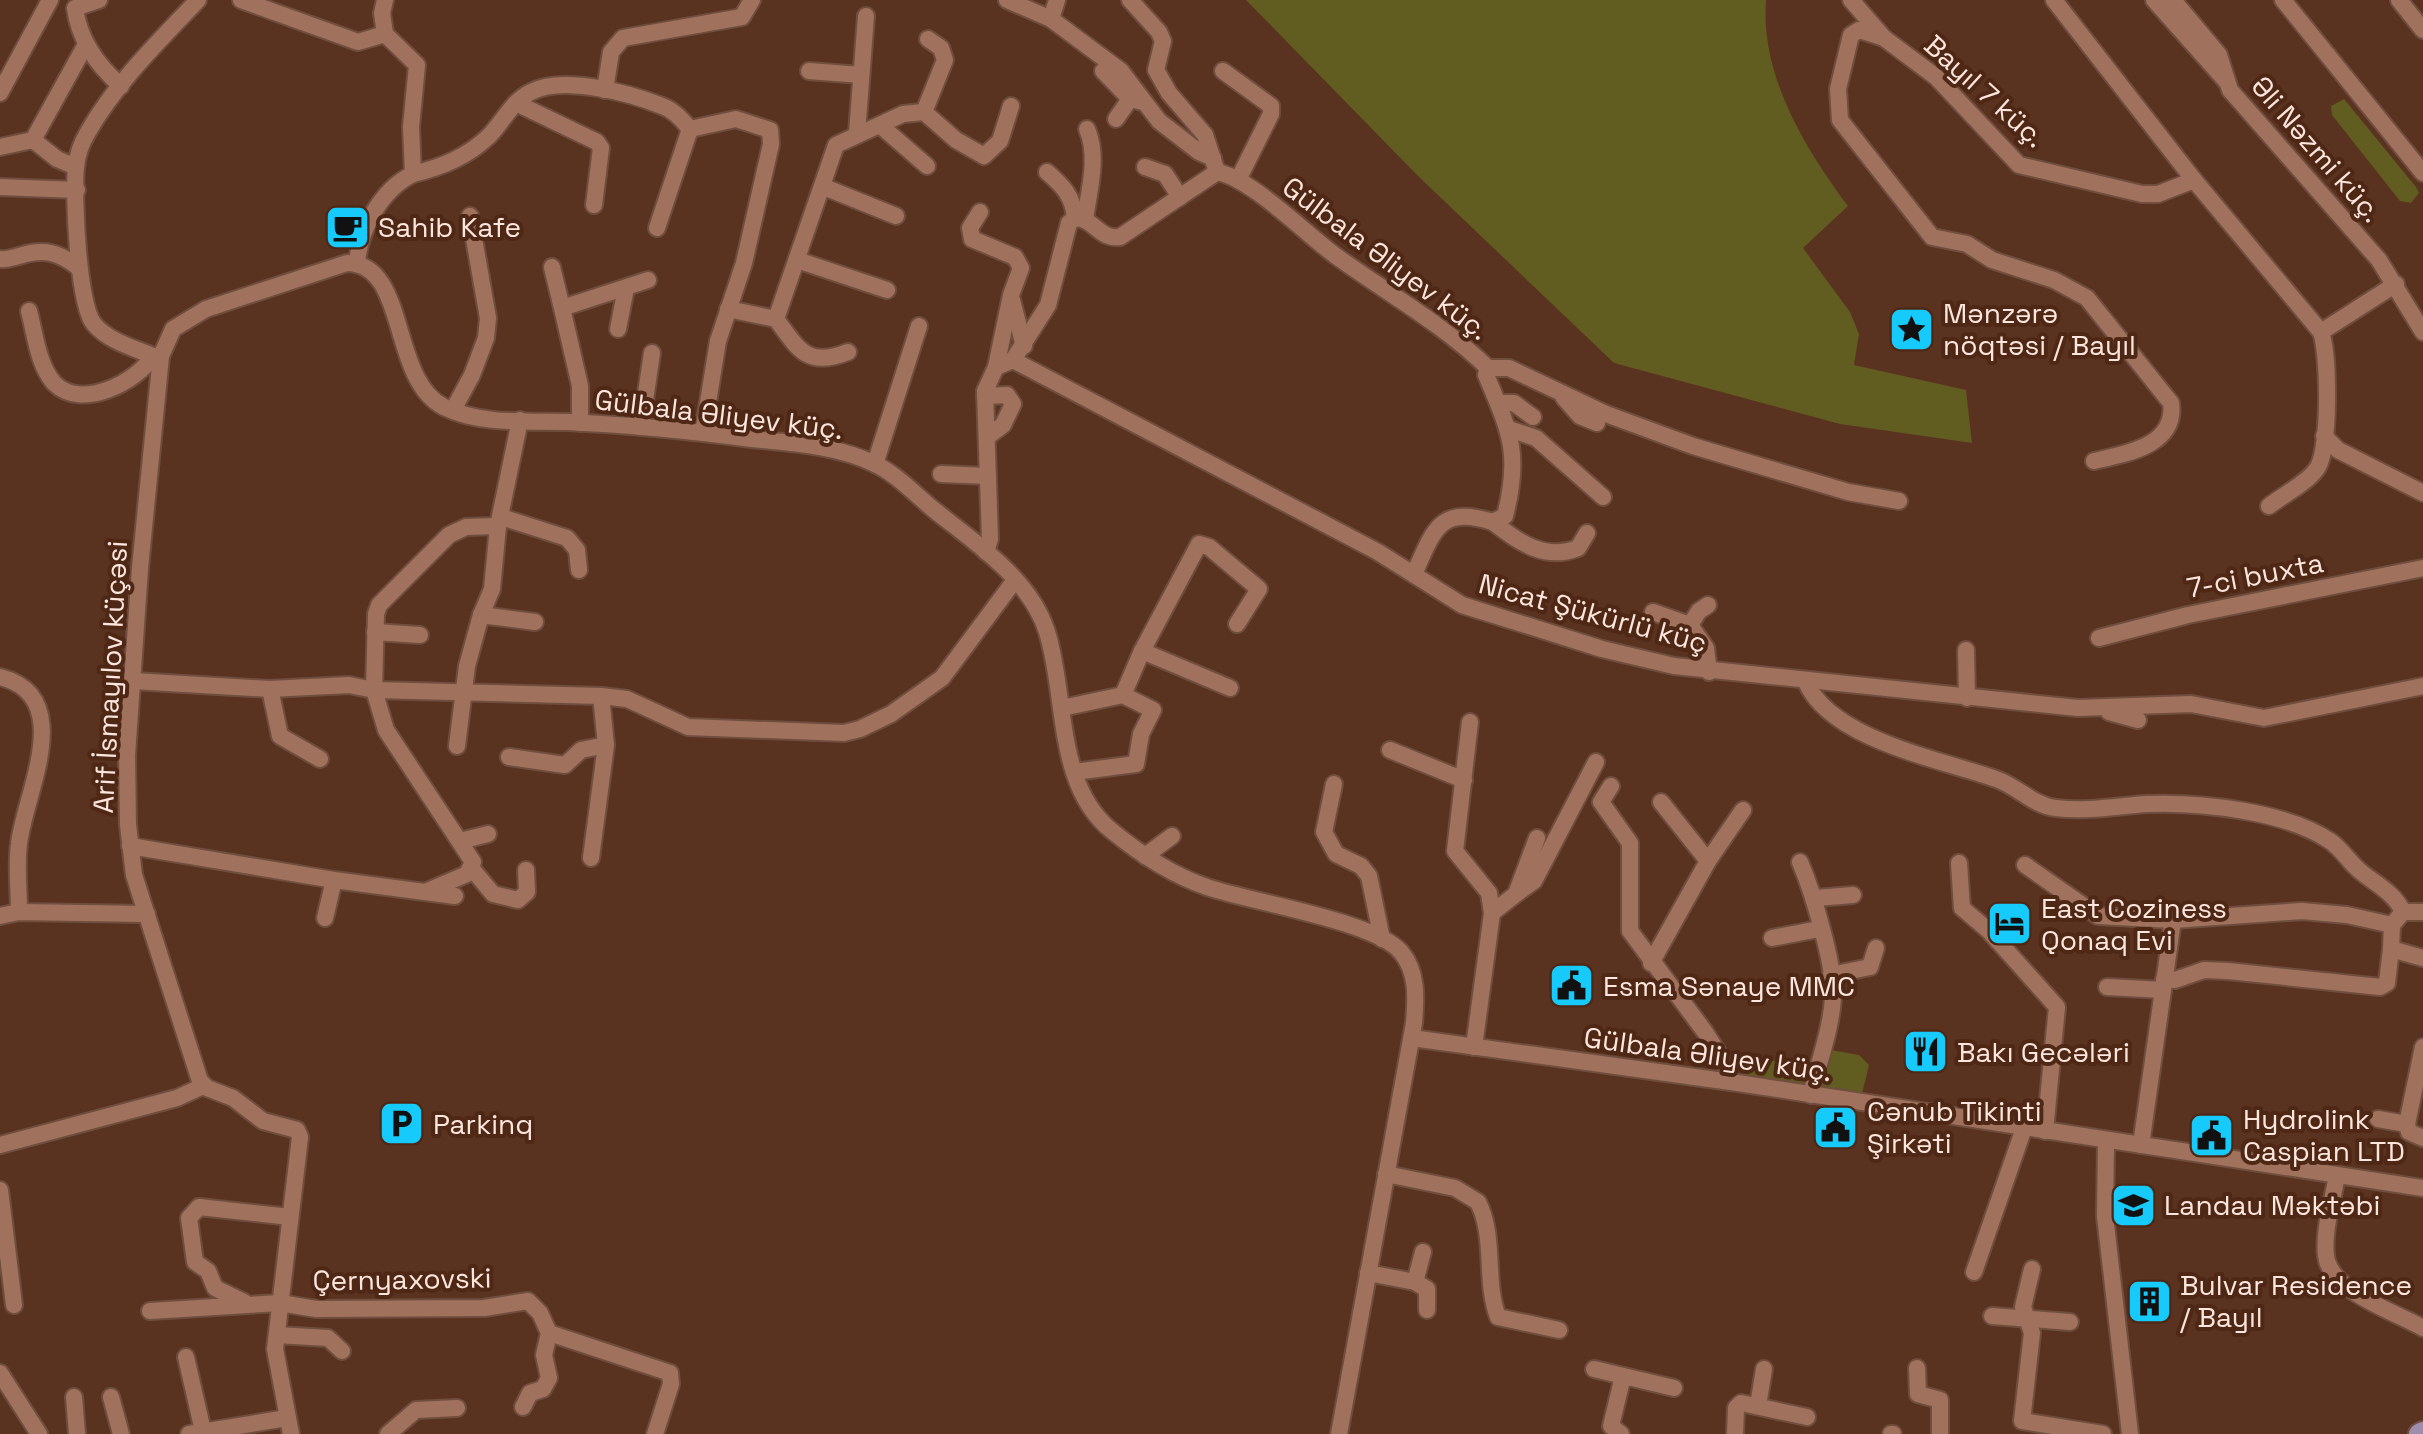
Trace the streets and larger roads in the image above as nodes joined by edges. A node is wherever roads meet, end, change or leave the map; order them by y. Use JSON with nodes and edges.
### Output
{"nodes":[{"id":1,"x":50,"y":0,"type":"edge"},
{"id":2,"x":99,"y":0,"type":"edge"},
{"id":3,"x":198,"y":0,"type":"edge"},
{"id":4,"x":241,"y":0,"type":"edge"},
{"id":5,"x":385,"y":0,"type":"edge"},
{"id":6,"x":752,"y":0,"type":"edge"},
{"id":7,"x":1007,"y":0,"type":"edge"},
{"id":8,"x":1057,"y":0,"type":"edge"},
{"id":9,"x":1130,"y":0,"type":"edge"},
{"id":10,"x":1851,"y":0,"type":"edge"},
{"id":11,"x":2054,"y":0,"type":"edge"},
{"id":12,"x":2154,"y":0,"type":"edge"},
{"id":13,"x":2173,"y":0,"type":"edge"},
{"id":14,"x":2283,"y":0,"type":"edge"},
{"id":15,"x":2399,"y":0,"type":"edge"},
{"id":16,"x":68,"y":4,"type":"edge"},
{"id":17,"x":866,"y":16,"type":"dead end"},
{"id":18,"x":1051,"y":19,"type":"junction"},
{"id":19,"x":2423,"y":30,"type":"edge"},
{"id":20,"x":385,"y":34,"type":"junction"},
{"id":21,"x":1884,"y":38,"type":"junction"},
{"id":22,"x":928,"y":39,"type":"dead end"},
{"id":23,"x":85,"y":46,"type":"junction"},
{"id":24,"x":809,"y":71,"type":"dead end"},
{"id":25,"x":1103,"y":71,"type":"dead end"},
{"id":26,"x":1223,"y":71,"type":"dead end"},
{"id":27,"x":861,"y":75,"type":"junction"},
{"id":28,"x":2226,"y":81,"type":"junction"},
{"id":29,"x":121,"y":86,"type":"junction"},
{"id":30,"x":605,"y":90,"type":"junction"},
{"id":31,"x":0,"y":93,"type":"edge"},
{"id":32,"x":1137,"y":100,"type":"junction"},
{"id":33,"x":516,"y":103,"type":"junction"},
{"id":34,"x":1011,"y":106,"type":"dead end"},
{"id":35,"x":924,"y":112,"type":"junction"},
{"id":36,"x":1116,"y":119,"type":"dead end"},
{"id":37,"x":881,"y":126,"type":"junction"},
{"id":38,"x":690,"y":129,"type":"junction"},
{"id":39,"x":1087,"y":129,"type":"dead end"},
{"id":40,"x":0,"y":130,"type":"edge"},
{"id":41,"x":857,"y":133,"type":"junction"},
{"id":42,"x":33,"y":140,"type":"junction"},
{"id":43,"x":6,"y":146,"type":"edge"},
{"id":44,"x":1215,"y":165,"type":"junction"},
{"id":45,"x":927,"y":166,"type":"dead end"},
{"id":46,"x":76,"y":167,"type":"junction"},
{"id":47,"x":1145,"y":167,"type":"dead end"},
{"id":48,"x":1047,"y":172,"type":"dead end"},
{"id":49,"x":2423,"y":173,"type":"edge"},
{"id":50,"x":413,"y":174,"type":"junction"},
{"id":51,"x":1238,"y":180,"type":"junction"},
{"id":52,"x":2194,"y":180,"type":"junction"},
{"id":53,"x":0,"y":187,"type":"edge"},
{"id":54,"x":824,"y":187,"type":"junction"},
{"id":55,"x":77,"y":190,"type":"junction"},
{"id":56,"x":1180,"y":197,"type":"junction"},
{"id":57,"x":594,"y":205,"type":"dead end"},
{"id":58,"x":980,"y":212,"type":"dead end"},
{"id":59,"x":470,"y":216,"type":"dead end"},
{"id":60,"x":896,"y":216,"type":"dead end"},
{"id":61,"x":1080,"y":218,"type":"junction"},
{"id":62,"x":657,"y":228,"type":"dead end"},
{"id":63,"x":0,"y":259,"type":"edge"},
{"id":64,"x":797,"y":260,"type":"junction"},
{"id":65,"x":357,"y":264,"type":"junction"},
{"id":66,"x":552,"y":267,"type":"dead end"},
{"id":67,"x":79,"y":268,"type":"junction"},
{"id":68,"x":648,"y":280,"type":"dead end"},
{"id":69,"x":2396,"y":284,"type":"junction"},
{"id":70,"x":626,"y":288,"type":"junction"},
{"id":71,"x":887,"y":290,"type":"dead end"},
{"id":72,"x":1011,"y":295,"type":"junction"},
{"id":73,"x":562,"y":308,"type":"junction"},
{"id":74,"x":728,"y":309,"type":"junction"},
{"id":75,"x":29,"y":311,"type":"dead end"},
{"id":76,"x":776,"y":319,"type":"junction"},
{"id":77,"x":919,"y":326,"type":"dead end"},
{"id":78,"x":618,"y":329,"type":"dead end"},
{"id":79,"x":2321,"y":332,"type":"junction"},
{"id":80,"x":2423,"y":332,"type":"edge"},
{"id":81,"x":1024,"y":346,"type":"junction"},
{"id":82,"x":848,"y":352,"type":"dead end"},
{"id":83,"x":652,"y":353,"type":"dead end"},
{"id":84,"x":157,"y":356,"type":"junction"},
{"id":85,"x":1013,"y":360,"type":"junction"},
{"id":86,"x":996,"y":367,"type":"junction"},
{"id":87,"x":1488,"y":368,"type":"junction"},
{"id":88,"x":1560,"y":394,"type":"junction"},
{"id":89,"x":985,"y":396,"type":"junction"},
{"id":90,"x":1499,"y":403,"type":"junction"},
{"id":91,"x":453,"y":410,"type":"junction"},
{"id":92,"x":1533,"y":417,"type":"dead end"},
{"id":93,"x":520,"y":420,"type":"junction"},
{"id":94,"x":580,"y":423,"type":"junction"},
{"id":95,"x":1597,"y":423,"type":"dead end"},
{"id":96,"x":641,"y":427,"type":"junction"},
{"id":97,"x":1509,"y":429,"type":"junction"},
{"id":98,"x":703,"y":433,"type":"junction"},
{"id":99,"x":2324,"y":436,"type":"junction"},
{"id":100,"x":987,"y":437,"type":"junction"},
{"id":101,"x":2094,"y":461,"type":"dead end"},
{"id":102,"x":875,"y":464,"type":"junction"},
{"id":103,"x":941,"y":474,"type":"dead end"},
{"id":104,"x":988,"y":476,"type":"junction"},
{"id":105,"x":2423,"y":493,"type":"edge"},
{"id":106,"x":1603,"y":497,"type":"dead end"},
{"id":107,"x":1899,"y":501,"type":"dead end"},
{"id":108,"x":2269,"y":506,"type":"dead end"},
{"id":109,"x":500,"y":522,"type":"junction"},
{"id":110,"x":1493,"y":522,"type":"junction"},
{"id":111,"x":1587,"y":533,"type":"dead end"},
{"id":112,"x":986,"y":552,"type":"junction"},
{"id":113,"x":2423,"y":568,"type":"edge"},
{"id":114,"x":579,"y":570,"type":"dead end"},
{"id":115,"x":1414,"y":574,"type":"junction"},
{"id":116,"x":1015,"y":580,"type":"junction"},
{"id":117,"x":1708,"y":605,"type":"dead end"},
{"id":118,"x":1653,"y":612,"type":"dead end"},
{"id":119,"x":481,"y":615,"type":"junction"},
{"id":120,"x":535,"y":622,"type":"dead end"},
{"id":121,"x":1237,"y":624,"type":"dead end"},
{"id":122,"x":1690,"y":625,"type":"junction"},
{"id":123,"x":375,"y":632,"type":"junction"},
{"id":124,"x":420,"y":635,"type":"dead end"},
{"id":125,"x":2099,"y":638,"type":"dead end"},
{"id":126,"x":1966,"y":650,"type":"dead end"},
{"id":127,"x":1142,"y":651,"type":"junction"},
{"id":128,"x":1709,"y":672,"type":"junction"},
{"id":129,"x":0,"y":677,"type":"edge"},
{"id":130,"x":133,"y":681,"type":"junction"},
{"id":131,"x":1806,"y":682,"type":"junction"},
{"id":132,"x":2423,"y":686,"type":"edge"},
{"id":133,"x":1230,"y":688,"type":"dead end"},
{"id":134,"x":270,"y":689,"type":"junction"},
{"id":135,"x":374,"y":690,"type":"junction"},
{"id":136,"x":464,"y":692,"type":"junction"},
{"id":137,"x":1123,"y":695,"type":"junction"},
{"id":138,"x":601,"y":696,"type":"junction"},
{"id":139,"x":1967,"y":698,"type":"junction"},
{"id":140,"x":1062,"y":708,"type":"junction"},
{"id":141,"x":2100,"y":708,"type":"junction"},
{"id":142,"x":2138,"y":720,"type":"dead end"},
{"id":143,"x":1470,"y":722,"type":"dead end"},
{"id":144,"x":606,"y":745,"type":"junction"},
{"id":145,"x":457,"y":746,"type":"dead end"},
{"id":146,"x":1390,"y":750,"type":"dead end"},
{"id":147,"x":509,"y":757,"type":"dead end"},
{"id":148,"x":320,"y":759,"type":"dead end"},
{"id":149,"x":1596,"y":762,"type":"dead end"},
{"id":150,"x":1074,"y":772,"type":"junction"},
{"id":151,"x":1464,"y":780,"type":"junction"},
{"id":152,"x":1334,"y":784,"type":"dead end"},
{"id":153,"x":1611,"y":786,"type":"dead end"},
{"id":154,"x":1661,"y":802,"type":"dead end"},
{"id":155,"x":1743,"y":810,"type":"dead end"},
{"id":156,"x":488,"y":834,"type":"dead end"},
{"id":157,"x":1172,"y":836,"type":"dead end"},
{"id":158,"x":1537,"y":838,"type":"dead end"},
{"id":159,"x":460,"y":841,"type":"junction"},
{"id":160,"x":130,"y":846,"type":"junction"},
{"id":161,"x":1145,"y":856,"type":"junction"},
{"id":162,"x":591,"y":858,"type":"dead end"},
{"id":163,"x":1708,"y":861,"type":"junction"},
{"id":164,"x":1800,"y":862,"type":"dead end"},
{"id":165,"x":1959,"y":863,"type":"dead end"},
{"id":166,"x":2025,"y":865,"type":"dead end"},
{"id":167,"x":473,"y":870,"type":"junction"},
{"id":168,"x":526,"y":870,"type":"dead end"},
{"id":169,"x":334,"y":880,"type":"junction"},
{"id":170,"x":425,"y":892,"type":"junction"},
{"id":171,"x":1516,"y":894,"type":"junction"},
{"id":172,"x":1853,"y":895,"type":"dead end"},
{"id":173,"x":455,"y":896,"type":"dead end"},
{"id":174,"x":1816,"y":898,"type":"junction"},
{"id":175,"x":19,"y":912,"type":"junction"},
{"id":176,"x":2423,"y":912,"type":"edge"},
{"id":177,"x":1492,"y":913,"type":"junction"},
{"id":178,"x":147,"y":914,"type":"junction"},
{"id":179,"x":0,"y":916,"type":"edge"},
{"id":180,"x":325,"y":918,"type":"dead end"},
{"id":181,"x":2397,"y":919,"type":"junction"},
{"id":182,"x":2173,"y":920,"type":"junction"},
{"id":183,"x":1819,"y":929,"type":"junction"},
{"id":184,"x":1772,"y":938,"type":"dead end"},
{"id":185,"x":1382,"y":939,"type":"junction"},
{"id":186,"x":1876,"y":948,"type":"dead end"},
{"id":187,"x":2391,"y":949,"type":"junction"},
{"id":188,"x":2423,"y":958,"type":"edge"},
{"id":189,"x":1651,"y":963,"type":"junction"},
{"id":190,"x":1831,"y":975,"type":"junction"},
{"id":191,"x":2164,"y":985,"type":"junction"},
{"id":192,"x":2107,"y":987,"type":"dead end"},
{"id":193,"x":1412,"y":1038,"type":"junction"},
{"id":194,"x":1474,"y":1047,"type":"junction"},
{"id":195,"x":2423,"y":1047,"type":"edge"},
{"id":196,"x":1731,"y":1082,"type":"junction"},
{"id":197,"x":203,"y":1086,"type":"junction"},
{"id":198,"x":1811,"y":1095,"type":"junction"},
{"id":199,"x":2378,"y":1119,"type":"dead end"},
{"id":200,"x":2407,"y":1124,"type":"junction"},
{"id":201,"x":2024,"y":1128,"type":"junction"},
{"id":202,"x":2045,"y":1131,"type":"junction"},
{"id":203,"x":2423,"y":1138,"type":"edge"},
{"id":204,"x":2106,"y":1141,"type":"junction"},
{"id":205,"x":0,"y":1145,"type":"edge"},
{"id":206,"x":2141,"y":1145,"type":"junction"},
{"id":207,"x":1386,"y":1174,"type":"junction"},
{"id":208,"x":2337,"y":1175,"type":"junction"},
{"id":209,"x":2423,"y":1188,"type":"edge"},
{"id":210,"x":0,"y":1190,"type":"edge"},
{"id":211,"x":290,"y":1217,"type":"junction"},
{"id":212,"x":1423,"y":1252,"type":"dead end"},
{"id":213,"x":2032,"y":1269,"type":"dead end"},
{"id":214,"x":1974,"y":1272,"type":"dead end"},
{"id":215,"x":1368,"y":1273,"type":"junction"},
{"id":216,"x":1415,"y":1282,"type":"junction"},
{"id":217,"x":280,"y":1303,"type":"junction"},
{"id":218,"x":248,"y":1304,"type":"junction"},
{"id":219,"x":14,"y":1305,"type":"dead end"},
{"id":220,"x":1427,"y":1310,"type":"dead end"},
{"id":221,"x":150,"y":1311,"type":"dead end"},
{"id":222,"x":1992,"y":1316,"type":"dead end"},
{"id":223,"x":2031,"y":1321,"type":"junction"},
{"id":224,"x":2070,"y":1322,"type":"dead end"},
{"id":225,"x":2423,"y":1328,"type":"edge"},
{"id":226,"x":1559,"y":1330,"type":"dead end"},
{"id":227,"x":549,"y":1333,"type":"junction"},
{"id":228,"x":277,"y":1335,"type":"junction"},
{"id":229,"x":342,"y":1351,"type":"dead end"},
{"id":230,"x":186,"y":1357,"type":"dead end"},
{"id":231,"x":1917,"y":1368,"type":"dead end"},
{"id":232,"x":1594,"y":1369,"type":"dead end"},
{"id":233,"x":1764,"y":1369,"type":"dead end"},
{"id":234,"x":0,"y":1373,"type":"edge"},
{"id":235,"x":1623,"y":1376,"type":"junction"},
{"id":236,"x":1674,"y":1388,"type":"dead end"},
{"id":237,"x":74,"y":1397,"type":"dead end"},
{"id":238,"x":111,"y":1397,"type":"dead end"},
{"id":239,"x":1758,"y":1406,"type":"junction"},
{"id":240,"x":523,"y":1407,"type":"dead end"},
{"id":241,"x":457,"y":1408,"type":"dead end"},
{"id":242,"x":1807,"y":1417,"type":"dead end"},
{"id":243,"x":289,"y":1426,"type":"edge"},
{"id":244,"x":196,"y":1433,"type":"edge"},
{"id":245,"x":39,"y":1434,"type":"edge"},
{"id":246,"x":77,"y":1434,"type":"edge"},
{"id":247,"x":121,"y":1434,"type":"edge"},
{"id":248,"x":388,"y":1434,"type":"edge"},
{"id":249,"x":655,"y":1434,"type":"edge"},
{"id":250,"x":1339,"y":1434,"type":"edge"},
{"id":251,"x":1621,"y":1434,"type":"edge"},
{"id":252,"x":1735,"y":1434,"type":"edge"},
{"id":253,"x":1940,"y":1434,"type":"edge"},
{"id":254,"x":2103,"y":1434,"type":"edge"},
{"id":255,"x":2130,"y":1434,"type":"edge"}],
"edges":[{"from":1,"to":31,"type":"street"},
{"from":2,"to":16,"type":"street"},
{"from":3,"to":29,"type":"street"},
{"from":4,"to":20,"type":"street"},
{"from":5,"to":20,"type":"street"},
{"from":6,"to":30,"type":"street"},
{"from":7,"to":18,"type":"street","name":"Gülbala Əliyev küç."},
{"from":8,"to":18,"type":"street"},
{"from":9,"to":44,"type":"street"},
{"from":10,"to":21,"type":"street","name":"Bayıl 7 küç."},
{"from":11,"to":52,"type":"street"},
{"from":12,"to":28,"type":"street"},
{"from":13,"to":28,"type":"street","name":"Əli Nəzmi küç."},
{"from":14,"to":49,"type":"street"},
{"from":15,"to":19,"type":"street"},
{"from":16,"to":23,"type":"street"},
{"from":17,"to":27,"type":"street"},
{"from":18,"to":32,"type":"street","name":"Gülbala Əliyev küç."},
{"from":20,"to":50,"type":"street"},
{"from":21,"to":52,"type":"street","name":"Bayıl 7 küç."},
{"from":21,"to":101,"type":"street","name":"Bayıl 7 küç."},
{"from":22,"to":35,"type":"street"},
{"from":23,"to":29,"type":"street"},
{"from":23,"to":42,"type":"street"},
{"from":24,"to":27,"type":"street"},
{"from":25,"to":32,"type":"street"},
{"from":26,"to":51,"type":"street"},
{"from":27,"to":41,"type":"street"},
{"from":28,"to":69,"type":"street","name":"Əli Nəzmi küç."},
{"from":29,"to":46,"type":"street"},
{"from":30,"to":33,"type":"street"},
{"from":30,"to":38,"type":"street"},
{"from":32,"to":36,"type":"street"},
{"from":32,"to":44,"type":"street","name":"Gülbala Əliyev küç."},
{"from":33,"to":50,"type":"street"},
{"from":33,"to":57,"type":"street"},
{"from":34,"to":35,"type":"street"},
{"from":35,"to":37,"type":"street"},
{"from":37,"to":41,"type":"street"},
{"from":37,"to":45,"type":"street"},
{"from":38,"to":62,"type":"street"},
{"from":38,"to":74,"type":"street"},
{"from":39,"to":61,"type":"street"},
{"from":40,"to":43,"type":"street"},
{"from":41,"to":54,"type":"street"},
{"from":42,"to":43,"type":"street"},
{"from":42,"to":46,"type":"street"},
{"from":44,"to":51,"type":"street","name":"Gülbala Əliyev küç."},
{"from":44,"to":56,"type":"street"},
{"from":46,"to":55,"type":"street"},
{"from":47,"to":56,"type":"street"},
{"from":48,"to":61,"type":"street"},
{"from":50,"to":65,"type":"street"},
{"from":51,"to":87,"type":"street","name":"Gülbala Əliyev küç."},
{"from":52,"to":79,"type":"street"},
{"from":53,"to":55,"type":"street"},
{"from":54,"to":60,"type":"street"},
{"from":54,"to":64,"type":"street"},
{"from":55,"to":67,"type":"street"},
{"from":56,"to":61,"type":"street"},
{"from":58,"to":72,"type":"street"},
{"from":59,"to":91,"type":"street"},
{"from":61,"to":81,"type":"street"},
{"from":63,"to":67,"type":"street"},
{"from":64,"to":71,"type":"street"},
{"from":64,"to":76,"type":"street"},
{"from":65,"to":84,"type":"street","name":"Arif İsmayılov küçəsi"},
{"from":65,"to":91,"type":"street","name":"Gülbala Əliyev küç."},
{"from":66,"to":73,"type":"street"},
{"from":67,"to":84,"type":"street"},
{"from":68,"to":70,"type":"street"},
{"from":69,"to":79,"type":"street"},
{"from":69,"to":80,"type":"street","name":"Əli Nəzmi küç."},
{"from":70,"to":73,"type":"street"},
{"from":70,"to":78,"type":"street"},
{"from":72,"to":81,"type":"street"},
{"from":72,"to":86,"type":"street"},
{"from":73,"to":94,"type":"street"},
{"from":74,"to":76,"type":"street"},
{"from":74,"to":98,"type":"street"},
{"from":75,"to":84,"type":"street"},
{"from":76,"to":82,"type":"street"},
{"from":77,"to":102,"type":"street"},
{"from":79,"to":99,"type":"street"},
{"from":81,"to":85,"type":"street"},
{"from":83,"to":96,"type":"street"},
{"from":84,"to":130,"type":"street","name":"Arif İsmayılov küçəsi"},
{"from":85,"to":86,"type":"street"},
{"from":85,"to":115,"type":"street","name":"Nicat Şükürlü küç"},
{"from":86,"to":89,"type":"street"},
{"from":87,"to":88,"type":"street"},
{"from":87,"to":90,"type":"street","name":"Gülbala Əliyev küç."},
{"from":88,"to":95,"type":"street"},
{"from":88,"to":107,"type":"street"},
{"from":89,"to":100,"type":"street"},
{"from":89,"to":100,"type":"street"},
{"from":90,"to":92,"type":"street"},
{"from":90,"to":97,"type":"street","name":"Gülbala Əliyev küç."},
{"from":91,"to":93,"type":"street","name":"Gülbala Əliyev küç."},
{"from":93,"to":94,"type":"street","name":"Gülbala Əliyev küç."},
{"from":93,"to":109,"type":"street"},
{"from":94,"to":96,"type":"street","name":"Gülbala Əliyev küç."},
{"from":96,"to":98,"type":"street","name":"Gülbala Əliyev küç."},
{"from":97,"to":106,"type":"street"},
{"from":97,"to":110,"type":"street","name":"Gülbala Əliyev küç."},
{"from":98,"to":102,"type":"street","name":"Gülbala Əliyev küç."},
{"from":99,"to":105,"type":"street"},
{"from":99,"to":108,"type":"street"},
{"from":100,"to":104,"type":"street"},
{"from":102,"to":112,"type":"street","name":"Gülbala Əliyev küç."},
{"from":103,"to":104,"type":"street"},
{"from":104,"to":112,"type":"street"},
{"from":109,"to":114,"type":"street"},
{"from":109,"to":119,"type":"street"},
{"from":109,"to":123,"type":"street"},
{"from":110,"to":111,"type":"street"},
{"from":110,"to":115,"type":"street"},
{"from":112,"to":116,"type":"street","name":"Gülbala Əliyev küç."},
{"from":113,"to":125,"type":"street","name":"7-ci buxta"},
{"from":115,"to":128,"type":"street","name":"Nicat Şükürlü küç"},
{"from":116,"to":138,"type":"street"},
{"from":116,"to":140,"type":"street","name":"Gülbala Əliyev küç."},
{"from":117,"to":122,"type":"street"},
{"from":118,"to":122,"type":"street"},
{"from":119,"to":120,"type":"street"},
{"from":119,"to":136,"type":"street"},
{"from":121,"to":127,"type":"street"},
{"from":122,"to":128,"type":"street"},
{"from":123,"to":124,"type":"street"},
{"from":123,"to":135,"type":"street"},
{"from":126,"to":139,"type":"street"},
{"from":127,"to":133,"type":"street"},
{"from":127,"to":137,"type":"street"},
{"from":128,"to":131,"type":"street","name":"Nicat Şükürlü küç"},
{"from":129,"to":175,"type":"street"},
{"from":130,"to":134,"type":"street"},
{"from":130,"to":160,"type":"street","name":"Arif İsmayılov küçəsi"},
{"from":131,"to":139,"type":"street","name":"Nicat Şükürlü küç"},
{"from":131,"to":181,"type":"street"},
{"from":132,"to":141,"type":"street","name":"Nicat Şükürlü küç"},
{"from":134,"to":135,"type":"street"},
{"from":134,"to":148,"type":"street"},
{"from":135,"to":136,"type":"street"},
{"from":135,"to":159,"type":"street"},
{"from":136,"to":138,"type":"street"},
{"from":136,"to":145,"type":"street"},
{"from":137,"to":140,"type":"street"},
{"from":137,"to":150,"type":"street"},
{"from":138,"to":144,"type":"street"},
{"from":139,"to":141,"type":"street","name":"Nicat Şükürlü küç"},
{"from":140,"to":150,"type":"street","name":"Gülbala Əliyev küç."},
{"from":141,"to":142,"type":"street"},
{"from":143,"to":151,"type":"street"},
{"from":144,"to":147,"type":"street"},
{"from":144,"to":162,"type":"street"},
{"from":146,"to":151,"type":"street"},
{"from":149,"to":171,"type":"street"},
{"from":150,"to":161,"type":"street","name":"Gülbala Əliyev küç."},
{"from":151,"to":177,"type":"street"},
{"from":152,"to":185,"type":"street"},
{"from":153,"to":189,"type":"street"},
{"from":154,"to":163,"type":"street"},
{"from":155,"to":163,"type":"street"},
{"from":156,"to":159,"type":"street"},
{"from":157,"to":161,"type":"street"},
{"from":158,"to":171,"type":"street"},
{"from":159,"to":167,"type":"street"},
{"from":160,"to":169,"type":"street"},
{"from":160,"to":178,"type":"street","name":"Arif İsmayılov küçəsi"},
{"from":161,"to":185,"type":"street","name":"Gülbala Əliyev küç."},
{"from":163,"to":189,"type":"street"},
{"from":164,"to":174,"type":"street"},
{"from":165,"to":202,"type":"street"},
{"from":166,"to":182,"type":"street"},
{"from":167,"to":168,"type":"street"},
{"from":167,"to":170,"type":"street"},
{"from":169,"to":170,"type":"street"},
{"from":169,"to":180,"type":"street"},
{"from":170,"to":173,"type":"street"},
{"from":171,"to":177,"type":"street"},
{"from":172,"to":174,"type":"street"},
{"from":174,"to":183,"type":"street"},
{"from":175,"to":178,"type":"street"},
{"from":175,"to":179,"type":"street"},
{"from":176,"to":181,"type":"street"},
{"from":177,"to":194,"type":"street"},
{"from":178,"to":197,"type":"street","name":"Arif İsmayılov küçəsi"},
{"from":181,"to":182,"type":"street"},
{"from":181,"to":187,"type":"street"},
{"from":182,"to":191,"type":"street"},
{"from":183,"to":184,"type":"street"},
{"from":183,"to":190,"type":"street"},
{"from":185,"to":193,"type":"street","name":"Gülbala Əliyev küç."},
{"from":186,"to":190,"type":"street"},
{"from":187,"to":188,"type":"street"},
{"from":187,"to":191,"type":"street"},
{"from":189,"to":196,"type":"street"},
{"from":190,"to":198,"type":"street"},
{"from":191,"to":192,"type":"street"},
{"from":191,"to":206,"type":"street"},
{"from":193,"to":194,"type":"street","name":"Gülbala Əliyev küç."},
{"from":193,"to":207,"type":"street","name":"Gülbala Əliyev küç."},
{"from":194,"to":196,"type":"street","name":"Gülbala Əliyev küç."},
{"from":195,"to":200,"type":"street"},
{"from":196,"to":198,"type":"street","name":"Gülbala Əliyev küç."},
{"from":197,"to":205,"type":"street"},
{"from":197,"to":211,"type":"street"},
{"from":198,"to":201,"type":"street","name":"Gülbala Əliyev küç."},
{"from":199,"to":200,"type":"street"},
{"from":200,"to":203,"type":"street"},
{"from":201,"to":202,"type":"street","name":"Gülbala Əliyev küç."},
{"from":201,"to":214,"type":"street"},
{"from":202,"to":204,"type":"street","name":"Gülbala Əliyev küç."},
{"from":204,"to":206,"type":"street","name":"Gülbala Əliyev küç."},
{"from":204,"to":255,"type":"street"},
{"from":206,"to":208,"type":"street","name":"Gülbala Əliyev küç."},
{"from":207,"to":215,"type":"street","name":"Gülbala Əliyev küç."},
{"from":207,"to":226,"type":"street"},
{"from":208,"to":209,"type":"street","name":"Gülbala Əliyev küç."},
{"from":208,"to":225,"type":"street"},
{"from":210,"to":219,"type":"street"},
{"from":211,"to":217,"type":"street"},
{"from":211,"to":218,"type":"street"},
{"from":212,"to":216,"type":"street"},
{"from":213,"to":223,"type":"street"},
{"from":215,"to":216,"type":"street"},
{"from":215,"to":250,"type":"street","name":"Gülbala Əliyev küç."},
{"from":216,"to":220,"type":"street"},
{"from":217,"to":218,"type":"street","name":"Çernyaxovski"},
{"from":217,"to":227,"type":"street","name":"Çernyaxovski"},
{"from":217,"to":228,"type":"street"},
{"from":218,"to":221,"type":"street","name":"Çernyaxovski"},
{"from":222,"to":223,"type":"street"},
{"from":223,"to":224,"type":"street"},
{"from":223,"to":254,"type":"street"},
{"from":227,"to":240,"type":"street"},
{"from":227,"to":249,"type":"street"},
{"from":228,"to":229,"type":"street"},
{"from":228,"to":243,"type":"street"},
{"from":230,"to":244,"type":"street"},
{"from":231,"to":253,"type":"street"},
{"from":232,"to":235,"type":"street"},
{"from":233,"to":239,"type":"street"},
{"from":234,"to":245,"type":"street"},
{"from":235,"to":236,"type":"street"},
{"from":235,"to":251,"type":"street"},
{"from":237,"to":246,"type":"street"},
{"from":238,"to":247,"type":"street"},
{"from":239,"to":242,"type":"street"},
{"from":239,"to":252,"type":"street"},
{"from":241,"to":248,"type":"street"},
{"from":243,"to":244,"type":"street"}]}
